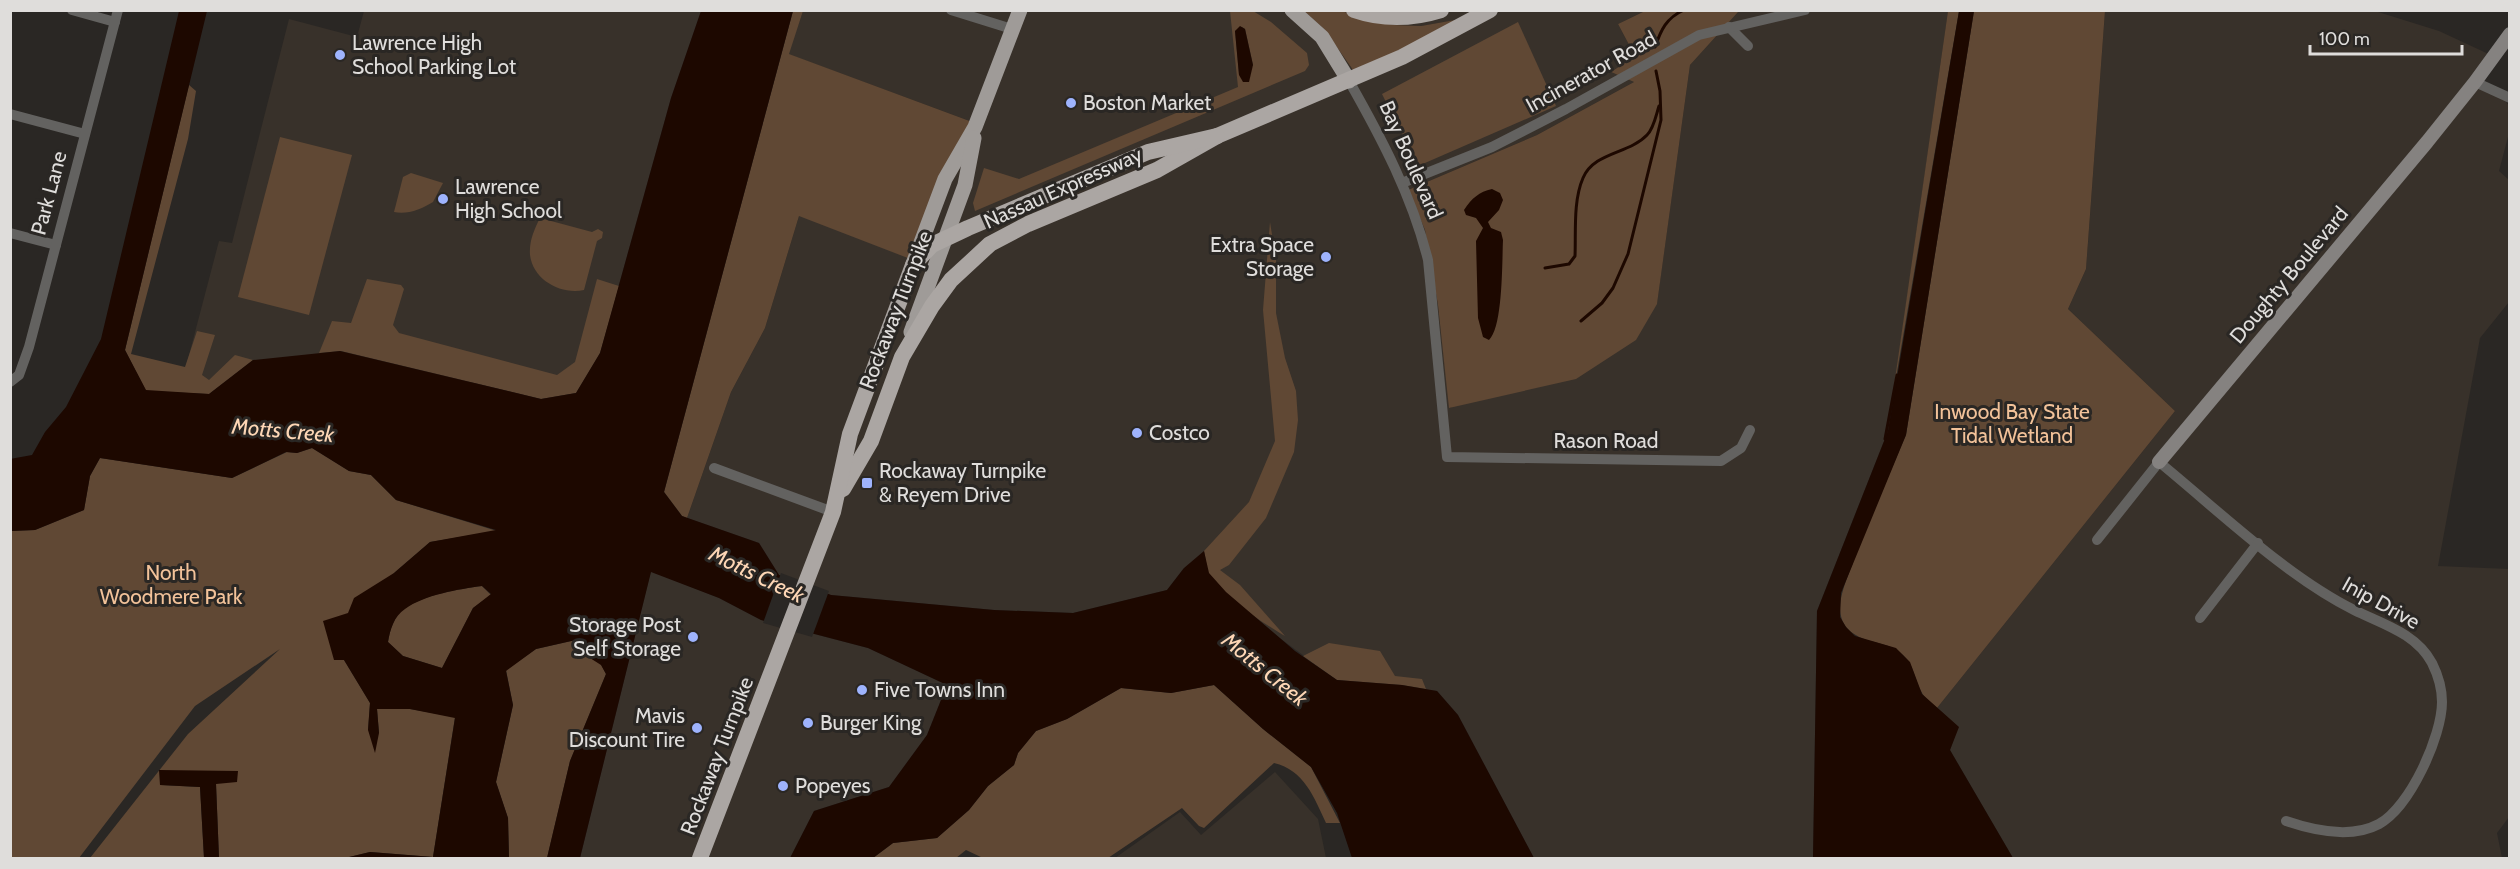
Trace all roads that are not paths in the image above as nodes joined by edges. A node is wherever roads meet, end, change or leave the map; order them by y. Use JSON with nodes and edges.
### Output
{"nodes":[{"id":1,"x":72,"y":10,"type":"edge"},
{"id":2,"x":118,"y":10,"type":"edge"},
{"id":3,"x":951,"y":10,"type":"edge"},
{"id":4,"x":1020,"y":10,"type":"edge"},
{"id":5,"x":1292,"y":10,"type":"edge"},
{"id":6,"x":1353,"y":10,"type":"edge"},
{"id":7,"x":1441,"y":10,"type":"edge"},
{"id":8,"x":1490,"y":10,"type":"edge"},
{"id":9,"x":1804,"y":10,"type":"edge"},
{"id":10,"x":115,"y":22,"type":"junction"},
{"id":11,"x":1729,"y":27,"type":"junction"},
{"id":12,"x":1012,"y":29,"type":"junction"},
{"id":13,"x":2510,"y":34,"type":"edge"},
{"id":14,"x":1748,"y":46,"type":"dead end"},
{"id":15,"x":1349,"y":81,"type":"junction"},
{"id":16,"x":2475,"y":82,"type":"junction"},
{"id":17,"x":2510,"y":98,"type":"edge"},
{"id":18,"x":10,"y":114,"type":"edge"},
{"id":19,"x":975,"y":127,"type":"junction"},
{"id":20,"x":85,"y":134,"type":"junction"},
{"id":21,"x":1217,"y":136,"type":"junction"},
{"id":22,"x":1402,"y":183,"type":"junction"},
{"id":23,"x":10,"y":233,"type":"edge"},
{"id":24,"x":947,"y":237,"type":"junction"},
{"id":25,"x":56,"y":245,"type":"junction"},
{"id":26,"x":913,"y":265,"type":"junction"},
{"id":27,"x":902,"y":357,"type":"junction"},
{"id":28,"x":10,"y":382,"type":"edge"},
{"id":29,"x":1750,"y":430,"type":"dead end"},
{"id":30,"x":1447,"y":457,"type":"joint"},
{"id":31,"x":2159,"y":462,"type":"junction"},
{"id":32,"x":714,"y":468,"type":"dead end"},
{"id":33,"x":835,"y":506,"type":"junction"},
{"id":34,"x":2097,"y":540,"type":"dead end"},
{"id":35,"x":2258,"y":543,"type":"junction"},
{"id":36,"x":2200,"y":618,"type":"dead end"},
{"id":37,"x":2286,"y":821,"type":"dead end"},
{"id":38,"x":700,"y":858,"type":"edge"}],
"edges":[{"from":1,"to":10,"type":"street"},
{"from":2,"to":10,"type":"street","name":"Park Lane"},
{"from":3,"to":12,"type":"street"},
{"from":4,"to":12,"type":"main road","name":"Rockaway Turnpike"},
{"from":5,"to":15,"type":"main road","name":"Bay Boulevard"},
{"from":6,"to":7,"type":"highway"},
{"from":8,"to":15,"type":"highway","name":"Nassau Expressway"},
{"from":9,"to":11,"type":"street","name":"Incinerator Road"},
{"from":10,"to":20,"type":"street","name":"Park Lane"},
{"from":11,"to":14,"type":"street"},
{"from":11,"to":22,"type":"street","name":"Incinerator Road"},
{"from":12,"to":19,"type":"main road","name":"Rockaway Turnpike"},
{"from":13,"to":16,"type":"main road","name":"Doughty Boulevard"},
{"from":15,"to":21,"type":"highway","name":"Nassau Expressway"},
{"from":15,"to":22,"type":"street","name":"Bay Boulevard"},
{"from":16,"to":17,"type":"street"},
{"from":16,"to":31,"type":"main road","name":"Doughty Boulevard"},
{"from":18,"to":20,"type":"street"},
{"from":19,"to":24,"type":"main road","name":"Rockaway Turnpike"},
{"from":19,"to":26,"type":"main road","name":"Rockaway Turnpike"},
{"from":20,"to":25,"type":"street","name":"Park Lane"},
{"from":21,"to":24,"type":"highway","name":"Nassau Expressway"},
{"from":21,"to":27,"type":"highway","name":"Nassau Expressway"},
{"from":22,"to":30,"type":"street","name":"Bay Boulevard"},
{"from":23,"to":25,"type":"street"},
{"from":24,"to":26,"type":"highway","name":"Nassau Expressway"},
{"from":24,"to":27,"type":"main road","name":"Rockaway Turnpike"},
{"from":25,"to":28,"type":"street","name":"Park Lane"},
{"from":26,"to":33,"type":"highway","name":"Rockaway Turnpike"},
{"from":27,"to":33,"type":"highway","name":"Rockaway Turnpike"},
{"from":29,"to":30,"type":"street","name":"Rason Road"},
{"from":31,"to":34,"type":"street","name":"Doughty Boulevard"},
{"from":31,"to":35,"type":"street","name":"Inip Drive"},
{"from":32,"to":33,"type":"street"},
{"from":33,"to":38,"type":"highway","name":"Rockaway Turnpike"},
{"from":35,"to":36,"type":"street"},
{"from":35,"to":37,"type":"street","name":"Inip Drive"}]}
